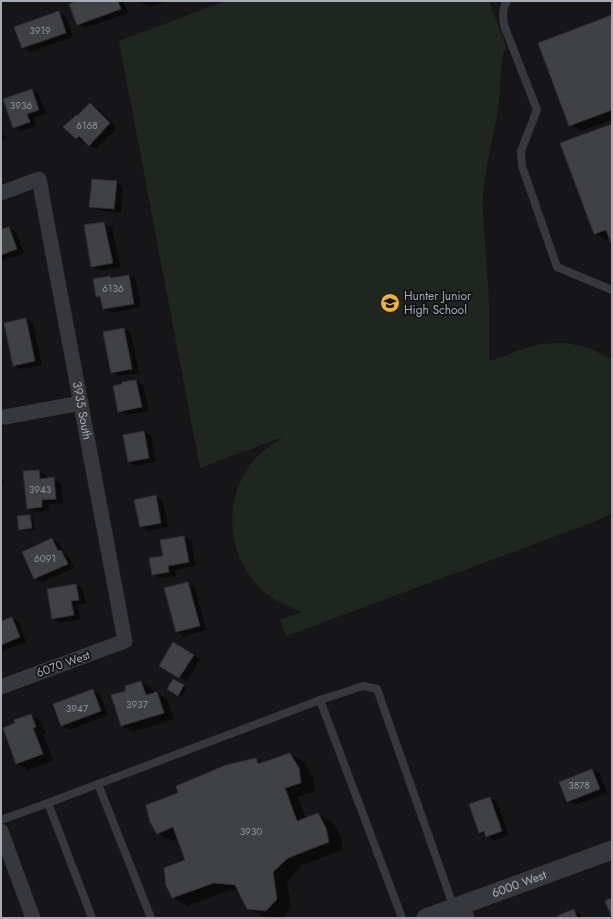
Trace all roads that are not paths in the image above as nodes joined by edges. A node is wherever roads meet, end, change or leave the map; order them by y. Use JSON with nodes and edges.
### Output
{"nodes":[{"id":1,"x":507,"y":1,"type":"edge"},
{"id":2,"x":1,"y":193,"type":"edge"},
{"id":3,"x":612,"y":290,"type":"edge"},
{"id":4,"x":81,"y":403,"type":"junction"},
{"id":5,"x":5,"y":417,"type":"dead end"},
{"id":6,"x":125,"y":641,"type":"joint"},
{"id":7,"x":1,"y":687,"type":"edge"},
{"id":8,"x":320,"y":700,"type":"junction"},
{"id":9,"x":98,"y":784,"type":"junction"},
{"id":10,"x":48,"y":803,"type":"junction"},
{"id":11,"x":1,"y":820,"type":"edge"},
{"id":12,"x":1,"y":831,"type":"edge"},
{"id":13,"x":612,"y":850,"type":"edge"},
{"id":14,"x":461,"y":910,"type":"edge"},
{"id":15,"x":33,"y":918,"type":"edge"},
{"id":16,"x":92,"y":918,"type":"edge"},
{"id":17,"x":151,"y":918,"type":"edge"},
{"id":18,"x":402,"y":918,"type":"edge"},
{"id":19,"x":426,"y":918,"type":"edge"}],
"edges":[{"from":1,"to":3,"type":"lane"},
{"from":2,"to":4,"type":"street","name":"3935 South"},
{"from":4,"to":5,"type":"street"},
{"from":4,"to":6,"type":"street","name":"3935 South"},
{"from":6,"to":7,"type":"street","name":"6070 West"},
{"from":8,"to":9,"type":"lane"},
{"from":8,"to":14,"type":"lane"},
{"from":8,"to":18,"type":"lane"},
{"from":9,"to":10,"type":"lane"},
{"from":9,"to":17,"type":"lane"},
{"from":10,"to":11,"type":"lane"},
{"from":10,"to":16,"type":"lane"},
{"from":12,"to":15,"type":"street"},
{"from":13,"to":14,"type":"street","name":"6000 West"},
{"from":14,"to":19,"type":"street","name":"6000 West"}]}
